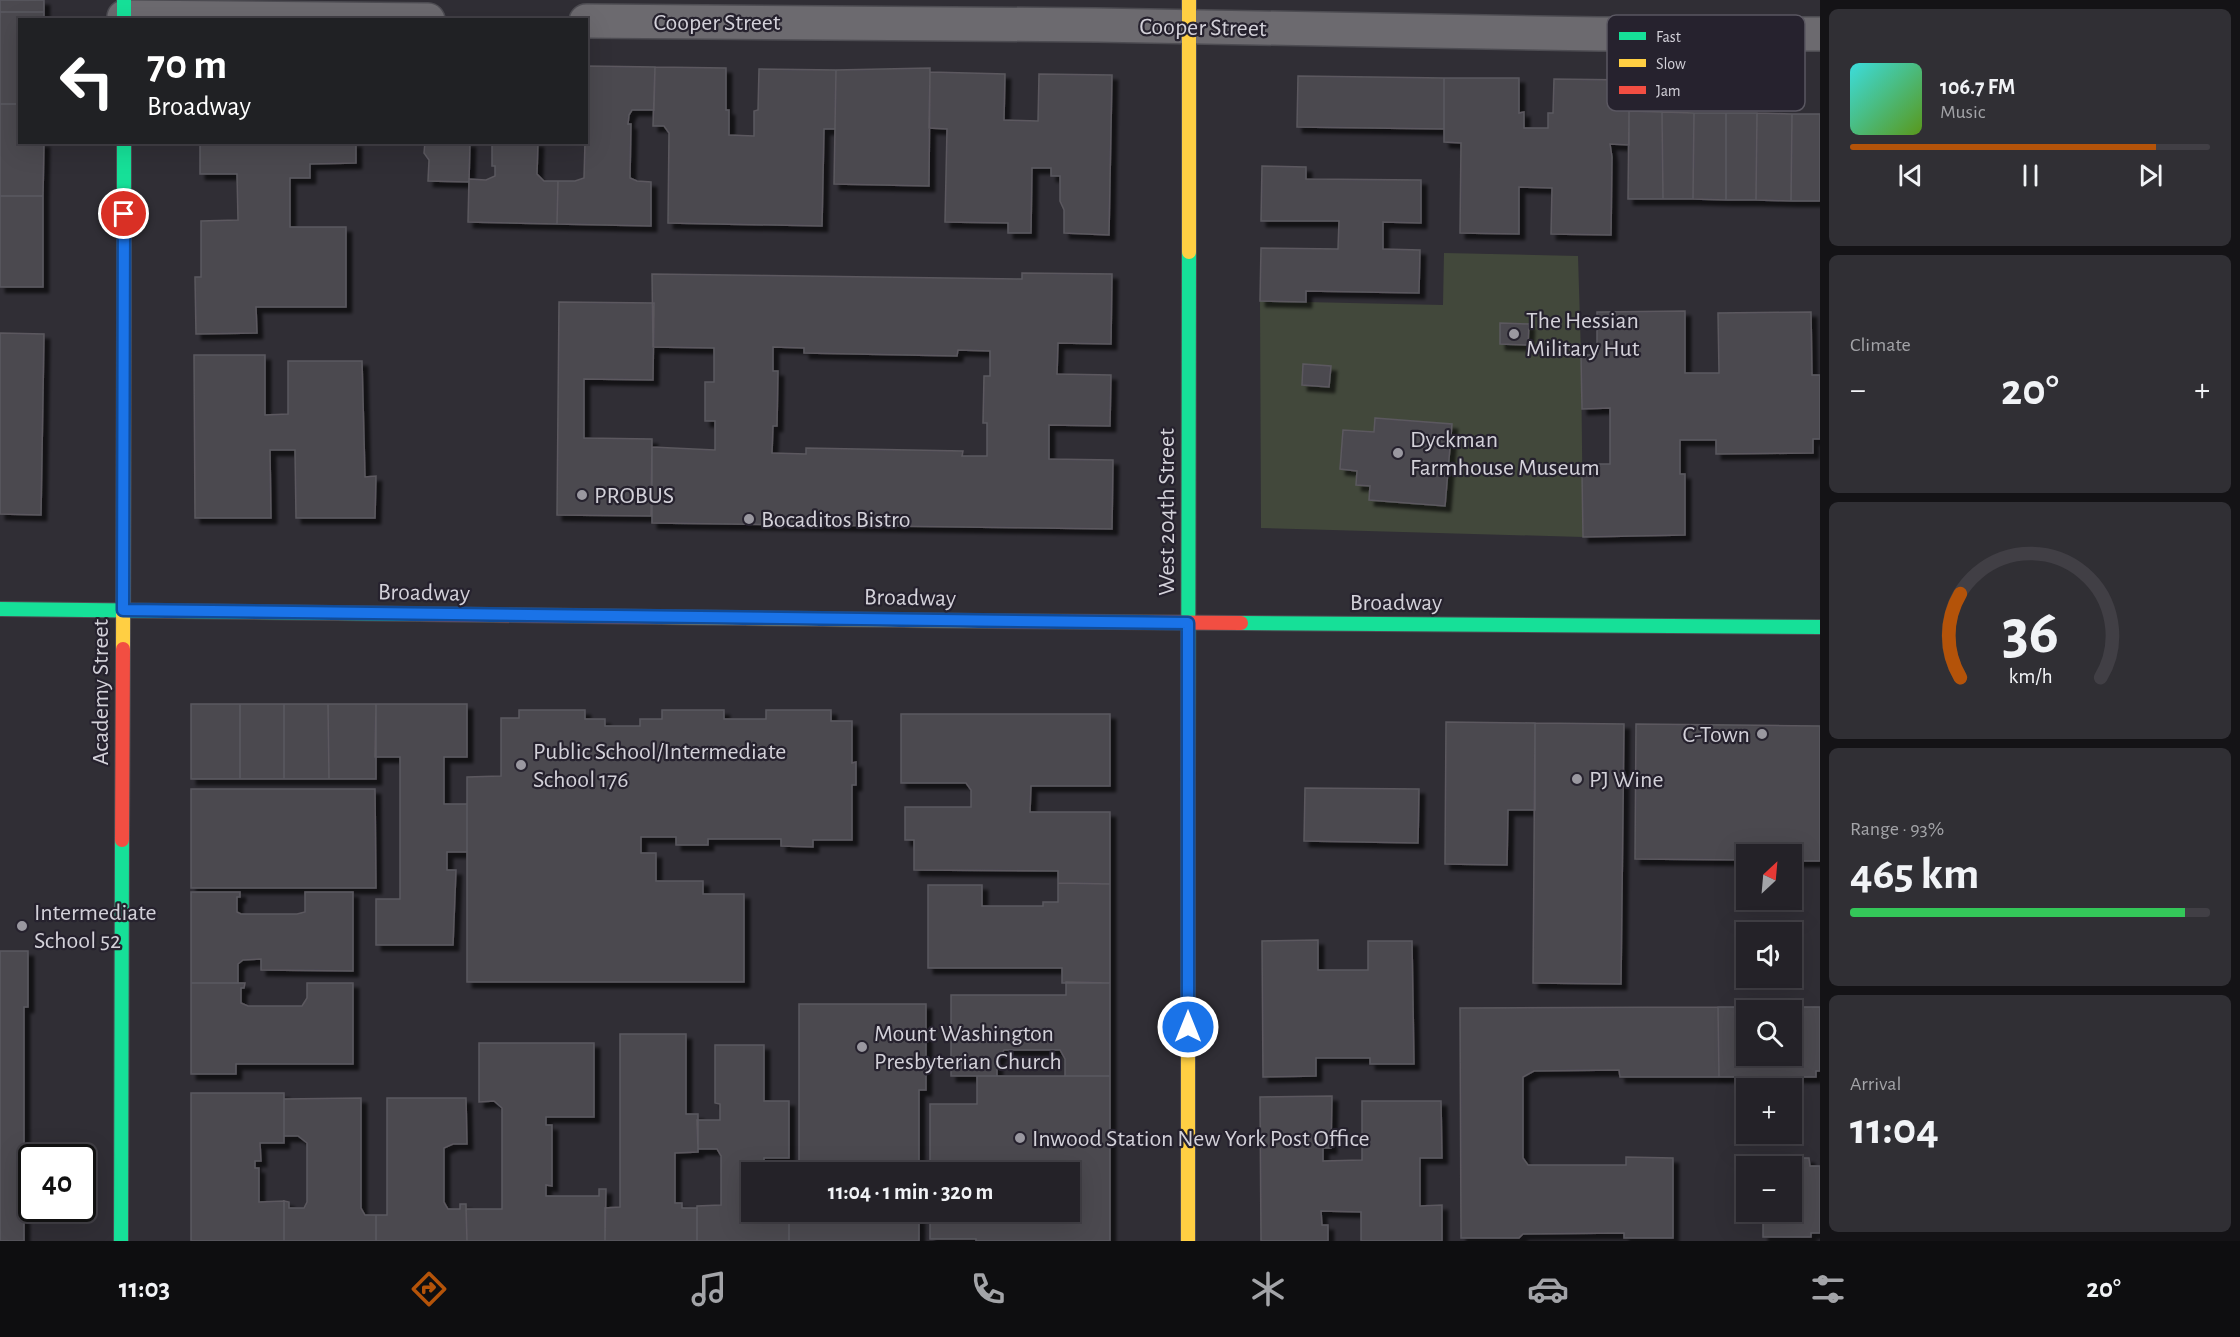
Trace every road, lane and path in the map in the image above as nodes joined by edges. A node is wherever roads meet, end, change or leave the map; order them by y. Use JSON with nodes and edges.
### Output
{"nodes":[{"id":1,"x":124,"y":12,"type":"edge"},
{"id":2,"x":1189,"y":13,"type":"edge"},
{"id":3,"x":352,"y":18,"type":"edge"},
{"id":4,"x":588,"y":21,"type":"edge"},
{"id":5,"x":1607,"y":34,"type":"edge"},
{"id":6,"x":124,"y":144,"type":"edge"},
{"id":7,"x":0,"y":609,"type":"edge"},
{"id":8,"x":123,"y":610,"type":"junction"},
{"id":9,"x":1188,"y":623,"type":"junction"},
{"id":10,"x":1820,"y":627,"type":"edge"},
{"id":11,"x":121,"y":1241,"type":"edge"},
{"id":12,"x":1188,"y":1241,"type":"edge"}],
"edges":[{"from":1,"to":3,"type":"street"},
{"from":2,"to":4,"type":"street","name":"Cooper Street"},
{"from":2,"to":5,"type":"street","name":"Cooper Street"},
{"from":2,"to":9,"type":"street","name":"West 204th Street"},
{"from":6,"to":8,"type":"street","name":"Academy Street"},
{"from":7,"to":8,"type":"street","name":"Broadway"},
{"from":8,"to":9,"type":"street","name":"Broadway"},
{"from":8,"to":11,"type":"street","name":"Academy Street"},
{"from":9,"to":10,"type":"street","name":"Broadway"},
{"from":9,"to":12,"type":"street","name":"West 204th Street"}]}
